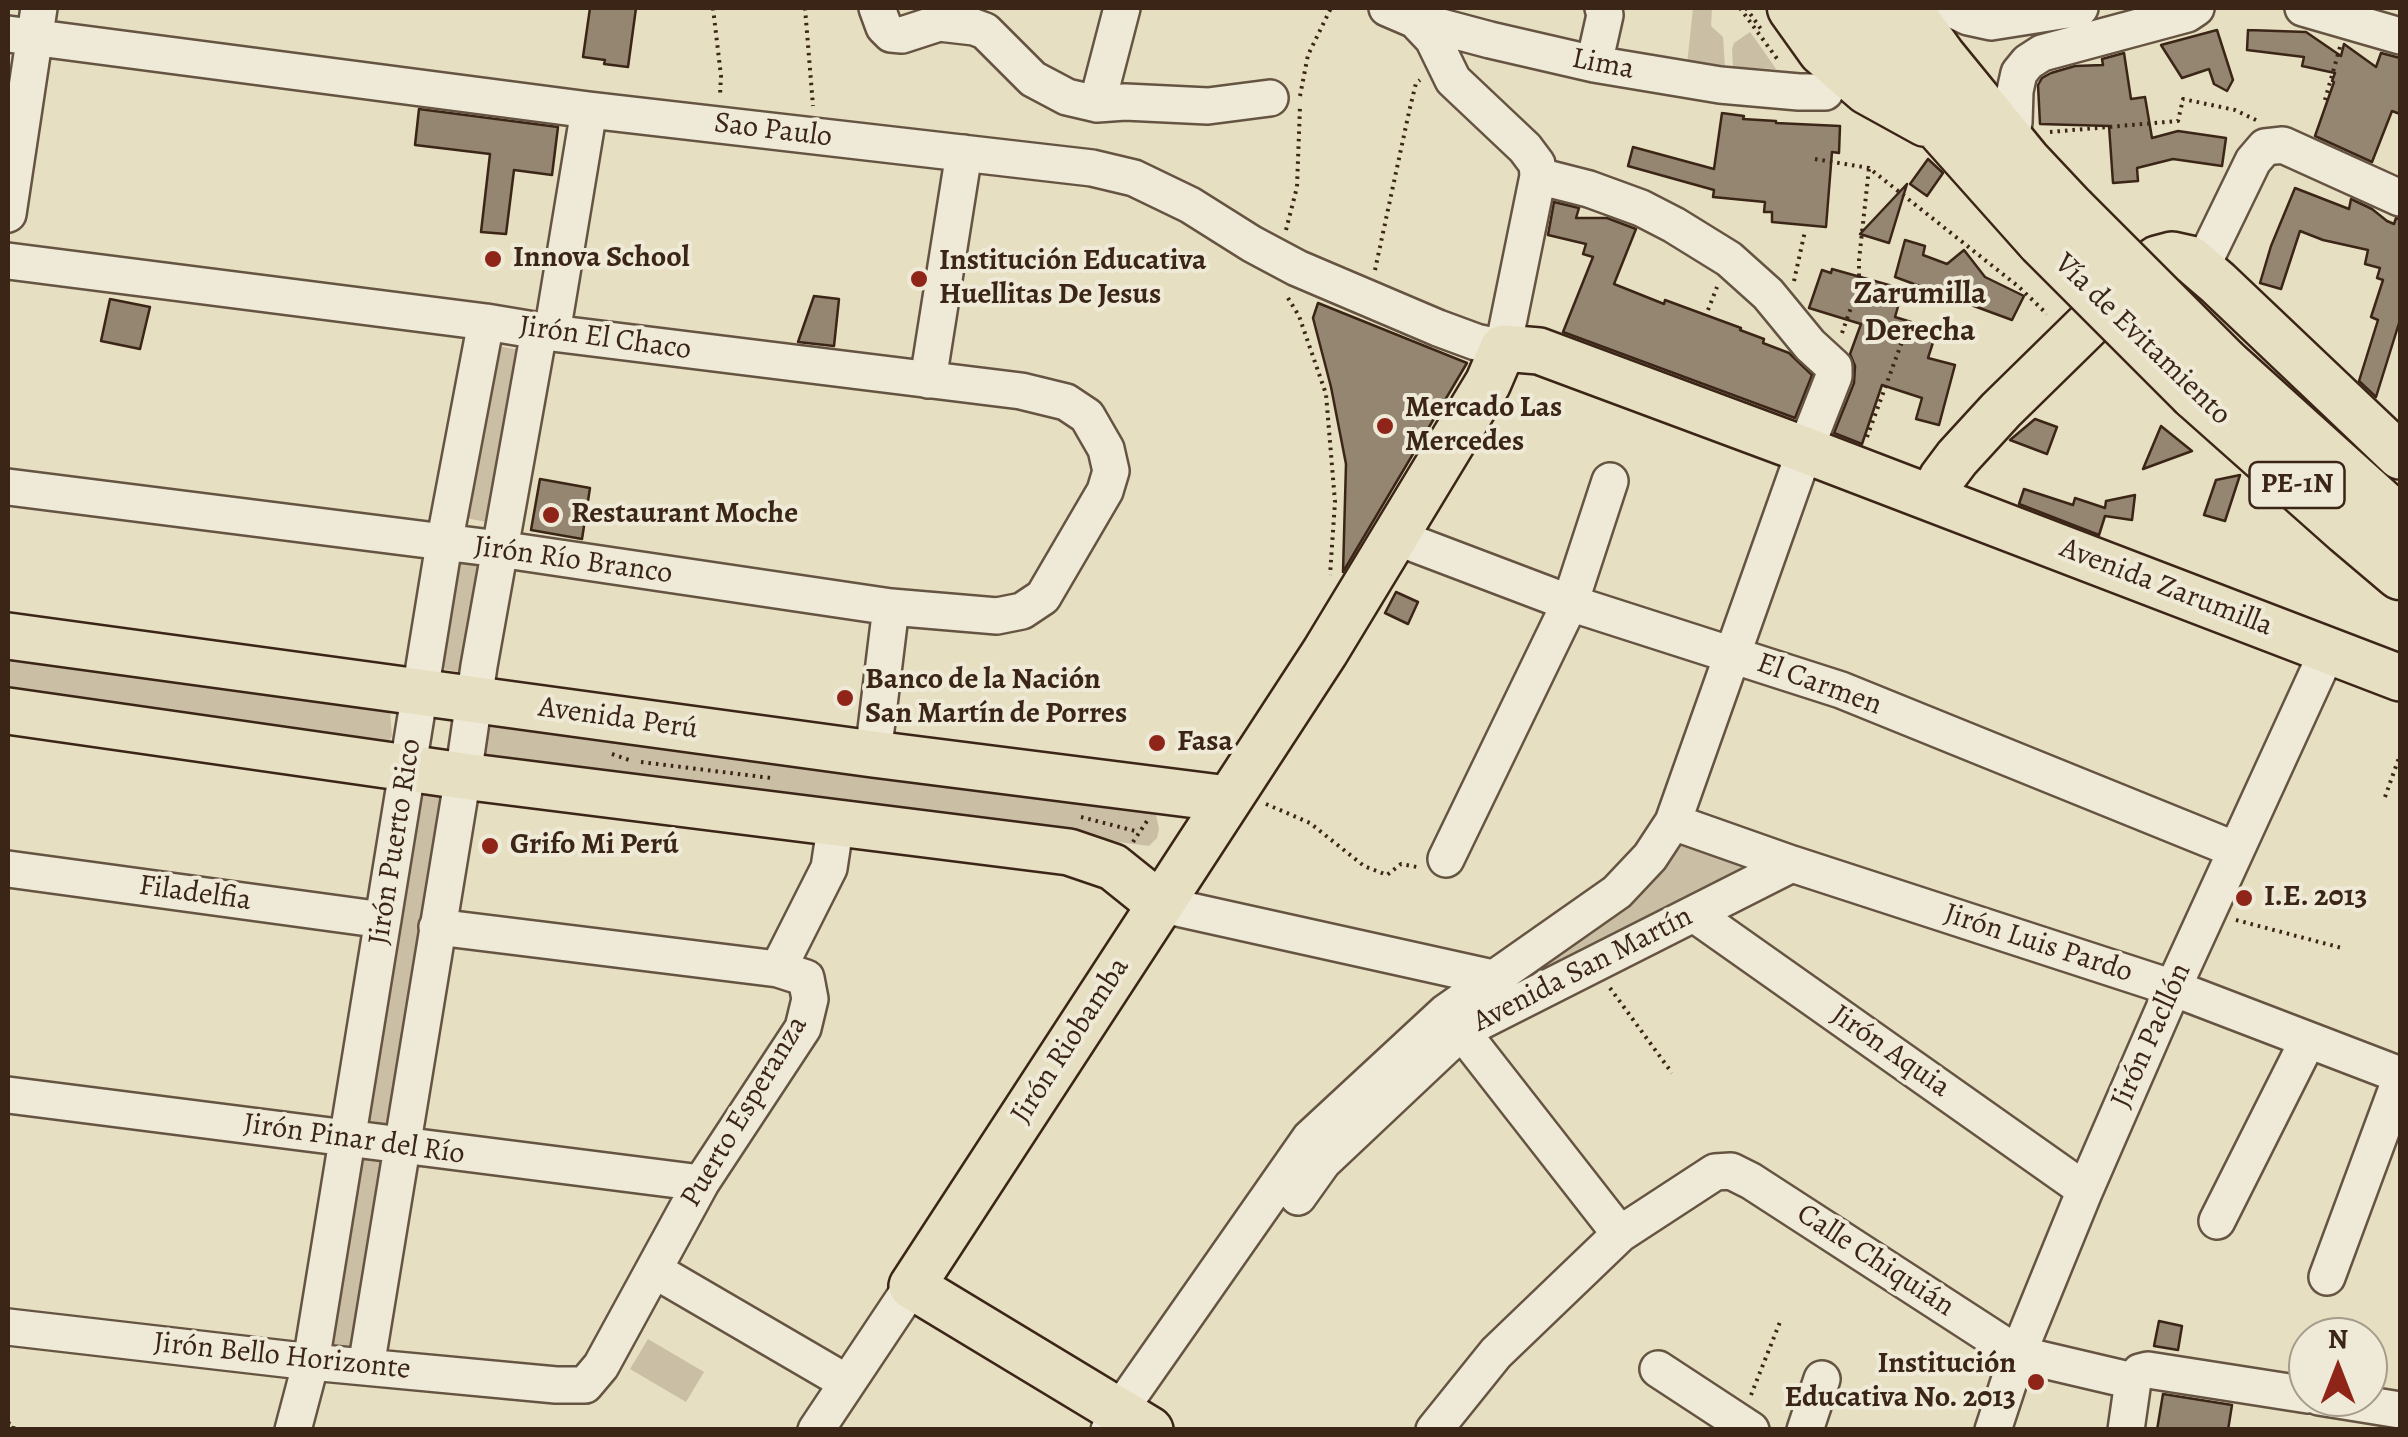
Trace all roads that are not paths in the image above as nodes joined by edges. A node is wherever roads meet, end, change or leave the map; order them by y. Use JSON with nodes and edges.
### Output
{"nodes":[{"id":1,"x":877,"y":8,"type":"edge"},
{"id":2,"x":1122,"y":8,"type":"edge"},
{"id":3,"x":1794,"y":8,"type":"edge"},
{"id":4,"x":1850,"y":8,"type":"edge"},
{"id":5,"x":1905,"y":8,"type":"edge"},
{"id":6,"x":1947,"y":8,"type":"edge"},
{"id":7,"x":2080,"y":8,"type":"edge"},
{"id":8,"x":2196,"y":8,"type":"edge"},
{"id":9,"x":2304,"y":8,"type":"edge"},
{"id":10,"x":1606,"y":10,"type":"edge"},
{"id":11,"x":1401,"y":14,"type":"edge"},
{"id":12,"x":27,"y":26,"type":"edge"},
{"id":13,"x":2400,"y":36,"type":"edge"},
{"id":14,"x":1594,"y":64,"type":"junction"},
{"id":15,"x":1825,"y":92,"type":"dead end"},
{"id":16,"x":1270,"y":98,"type":"dead end"},
{"id":17,"x":1097,"y":104,"type":"junction"},
{"id":18,"x":589,"y":110,"type":"junction"},
{"id":19,"x":1944,"y":130,"type":"junction"},
{"id":20,"x":2019,"y":139,"type":"junction"},
{"id":21,"x":964,"y":153,"type":"junction"},
{"id":22,"x":1538,"y":176,"type":"junction"},
{"id":23,"x":2400,"y":198,"type":"edge"},
{"id":24,"x":8,"y":214,"type":"edge"},
{"id":25,"x":2056,"y":226,"type":"junction"},
{"id":26,"x":8,"y":261,"type":"edge"},
{"id":27,"x":2201,"y":268,"type":"junction"},
{"id":28,"x":486,"y":322,"type":"junction"},
{"id":29,"x":545,"y":332,"type":"junction"},
{"id":30,"x":1503,"y":348,"type":"junction"},
{"id":31,"x":2209,"y":378,"type":"junction"},
{"id":32,"x":928,"y":380,"type":"junction"},
{"id":33,"x":2382,"y":426,"type":"edge"},
{"id":34,"x":1806,"y":450,"type":"junction"},
{"id":35,"x":2400,"y":456,"type":"edge"},
{"id":36,"x":1610,"y":481,"type":"dead end"},
{"id":37,"x":8,"y":487,"type":"edge"},
{"id":38,"x":1932,"y":498,"type":"junction"},
{"id":39,"x":1090,"y":517,"type":"joint"},
{"id":40,"x":2400,"y":522,"type":"edge"},
{"id":41,"x":1396,"y":537,"type":"junction"},
{"id":42,"x":444,"y":544,"type":"junction"},
{"id":43,"x":499,"y":550,"type":"junction"},
{"id":44,"x":2400,"y":574,"type":"edge"},
{"id":45,"x":1570,"y":603,"type":"junction"},
{"id":46,"x":892,"y":607,"type":"junction"},
{"id":47,"x":8,"y":636,"type":"edge"},
{"id":48,"x":2328,"y":650,"type":"junction"},
{"id":49,"x":1733,"y":654,"type":"junction"},
{"id":50,"x":2400,"y":678,"type":"edge"},
{"id":51,"x":421,"y":692,"type":"junction"},
{"id":52,"x":474,"y":700,"type":"junction"},
{"id":53,"x":8,"y":711,"type":"edge"},
{"id":54,"x":873,"y":754,"type":"junction"},
{"id":55,"x":408,"y":767,"type":"junction"},
{"id":56,"x":464,"y":776,"type":"junction"},
{"id":57,"x":1231,"y":795,"type":"junction"},
{"id":58,"x":1160,"y":802,"type":"junction"},
{"id":59,"x":836,"y":822,"type":"junction"},
{"id":60,"x":1673,"y":822,"type":"junction"},
{"id":61,"x":2236,"y":850,"type":"junction"},
{"id":62,"x":1122,"y":855,"type":"junction"},
{"id":63,"x":1446,"y":858,"type":"road end"},
{"id":64,"x":1792,"y":864,"type":"junction"},
{"id":65,"x":8,"y":868,"type":"edge"},
{"id":66,"x":1159,"y":904,"type":"junction"},
{"id":67,"x":1694,"y":914,"type":"junction"},
{"id":68,"x":383,"y":920,"type":"junction"},
{"id":69,"x":437,"y":927,"type":"junction"},
{"id":70,"x":778,"y":969,"type":"junction"},
{"id":71,"x":1493,"y":978,"type":"junction"},
{"id":72,"x":2172,"y":988,"type":"junction"},
{"id":73,"x":1454,"y":1022,"type":"junction"},
{"id":74,"x":2308,"y":1040,"type":"junction"},
{"id":75,"x":2400,"y":1078,"type":"edge"},
{"id":76,"x":8,"y":1095,"type":"edge"},
{"id":77,"x":346,"y":1138,"type":"junction"},
{"id":78,"x":402,"y":1147,"type":"junction"},
{"id":79,"x":701,"y":1183,"type":"junction"},
{"id":80,"x":2085,"y":1190,"type":"junction"},
{"id":81,"x":2218,"y":1221,"type":"dead end"},
{"id":82,"x":1620,"y":1234,"type":"junction"},
{"id":83,"x":654,"y":1270,"type":"junction"},
{"id":84,"x":2327,"y":1277,"type":"dead end"},
{"id":85,"x":912,"y":1286,"type":"junction"},
{"id":86,"x":8,"y":1327,"type":"edge"},
{"id":87,"x":2018,"y":1354,"type":"junction"},
{"id":88,"x":311,"y":1362,"type":"junction"},
{"id":89,"x":366,"y":1367,"type":"junction"},
{"id":90,"x":1658,"y":1369,"type":"dead end"},
{"id":91,"x":1822,"y":1379,"type":"dead end"},
{"id":92,"x":2133,"y":1381,"type":"junction"},
{"id":93,"x":846,"y":1382,"type":"junction"},
{"id":94,"x":556,"y":1384,"type":"joint"},
{"id":95,"x":2288,"y":1392,"type":"edge"},
{"id":96,"x":1457,"y":1413,"type":"edge"},
{"id":97,"x":1130,"y":1424,"type":"edge"},
{"id":98,"x":1746,"y":1426,"type":"edge"},
{"id":99,"x":293,"y":1430,"type":"edge"},
{"id":100,"x":816,"y":1430,"type":"edge"},
{"id":101,"x":1434,"y":1430,"type":"edge"},
{"id":102,"x":1805,"y":1430,"type":"edge"},
{"id":103,"x":1993,"y":1430,"type":"edge"},
{"id":104,"x":2126,"y":1430,"type":"edge"}],
"edges":[{"from":1,"to":17,"type":"street"},
{"from":2,"to":17,"type":"street"},
{"from":3,"to":19,"type":"highway"},
{"from":4,"to":19,"type":"highway","number":"PE-1N"},
{"from":5,"to":20,"type":"highway","number":"PE-1N"},
{"from":6,"to":7,"type":"street"},
{"from":6,"to":20,"type":"highway"},
{"from":8,"to":20,"type":"street"},
{"from":9,"to":13,"type":"street"},
{"from":10,"to":14,"type":"street"},
{"from":11,"to":14,"type":"street","name":"Lima"},
{"from":11,"to":22,"type":"street"},
{"from":12,"to":18,"type":"street","name":"Sao Paulo"},
{"from":12,"to":24,"type":"street"},
{"from":14,"to":15,"type":"street","name":"Lima"},
{"from":16,"to":17,"type":"street"},
{"from":18,"to":21,"type":"street","name":"Sao Paulo"},
{"from":18,"to":29,"type":"street","name":"Jirón Puerto Rico"},
{"from":19,"to":25,"type":"highway","name":"Vía de Evitamiento","number":"PE-1N"},
{"from":20,"to":25,"type":"highway","name":"Vía de Evitamiento","number":"PE-1N"},
{"from":21,"to":30,"type":"street","name":"Sao Paulo"},
{"from":21,"to":32,"type":"street"},
{"from":22,"to":30,"type":"street"},
{"from":22,"to":34,"type":"street","name":"Avenida San Martín"},
{"from":23,"to":27,"type":"street"},
{"from":25,"to":31,"type":"highway","name":"Vía de Evitamiento","number":"PE-1N","bridge":true},
{"from":26,"to":28,"type":"street","name":"Jirón El Chaco"},
{"from":27,"to":33,"type":"main road"},
{"from":27,"to":38,"type":"main road"},
{"from":28,"to":29,"type":"street","name":"Jirón El Chaco"},
{"from":28,"to":42,"type":"street","name":"Jirón Puerto Rico"},
{"from":29,"to":32,"type":"street","name":"Jirón El Chaco"},
{"from":29,"to":43,"type":"street","name":"Jirón Puerto Rico"},
{"from":30,"to":34,"type":"main road","name":"Avenida Zarumilla"},
{"from":30,"to":41,"type":"main road","name":"Jirón Riobamba"},
{"from":31,"to":40,"type":"highway","name":"Vía de Evitamiento","number":"PE-1N"},
{"from":31,"to":44,"type":"highway","name":"Vía de Evitamiento","number":"PE-1N"},
{"from":32,"to":39,"type":"street","name":"Jirón El Chaco"},
{"from":33,"to":35,"type":"main road"},
{"from":34,"to":38,"type":"main road","name":"Avenida Zarumilla"},
{"from":34,"to":49,"type":"street","name":"Avenida San Martín"},
{"from":36,"to":45,"type":"street"},
{"from":37,"to":42,"type":"street","name":"Jirón Río Branco"},
{"from":38,"to":48,"type":"main road","name":"Avenida Zarumilla"},
{"from":39,"to":46,"type":"street","name":"Jirón Río Branco"},
{"from":41,"to":45,"type":"street","name":"El Carmen"},
{"from":41,"to":57,"type":"main road","name":"Jirón Riobamba"},
{"from":42,"to":43,"type":"street","name":"Jirón Río Branco"},
{"from":42,"to":51,"type":"street","name":"Jirón Puerto Rico"},
{"from":43,"to":46,"type":"street","name":"Jirón Río Branco"},
{"from":43,"to":52,"type":"street","name":"Jirón Puerto Rico"},
{"from":45,"to":49,"type":"street","name":"El Carmen"},
{"from":45,"to":63,"type":"street"},
{"from":46,"to":54,"type":"street"},
{"from":47,"to":51,"type":"main road","name":"Avenida Perú"},
{"from":48,"to":50,"type":"main road","name":"Avenida Zarumilla"},
{"from":48,"to":61,"type":"street","name":"Jirón Pacllón"},
{"from":49,"to":60,"type":"street","name":"Avenida San Martín"},
{"from":49,"to":61,"type":"street","name":"El Carmen"},
{"from":51,"to":52,"type":"main road","name":"Avenida Perú"},
{"from":51,"to":55,"type":"street","name":"Jirón Puerto Rico"},
{"from":52,"to":54,"type":"main road","name":"Avenida Perú"},
{"from":52,"to":56,"type":"street","name":"Jirón Puerto Rico"},
{"from":53,"to":55,"type":"main road"},
{"from":54,"to":58,"type":"main road","name":"Avenida Perú"},
{"from":55,"to":56,"type":"main road"},
{"from":55,"to":68,"type":"street","name":"Jirón Puerto Rico"},
{"from":56,"to":59,"type":"main road"},
{"from":56,"to":69,"type":"street","name":"Jirón Puerto Rico"},
{"from":57,"to":58,"type":"main road","name":"Avenida Perú"},
{"from":57,"to":66,"type":"main road","name":"Jirón Riobamba"},
{"from":58,"to":62,"type":"main road"},
{"from":59,"to":62,"type":"main road"},
{"from":59,"to":70,"type":"street"},
{"from":60,"to":64,"type":"street","name":"Jirón Luis Pardo"},
{"from":60,"to":71,"type":"street","name":"Avenida San Martín"},
{"from":61,"to":72,"type":"street","name":"Jirón Pacllón"},
{"from":62,"to":66,"type":"main road"},
{"from":64,"to":67,"type":"street","name":"Avenida San Martín"},
{"from":64,"to":72,"type":"street","name":"Jirón Luis Pardo"},
{"from":65,"to":68,"type":"street","name":"Filadelfia"},
{"from":66,"to":71,"type":"street"},
{"from":66,"to":85,"type":"main road","name":"Jirón Riobamba"},
{"from":67,"to":73,"type":"street","name":"Avenida San Martín"},
{"from":67,"to":80,"type":"street","name":"Jirón Aquia"},
{"from":68,"to":77,"type":"street","name":"Jirón Puerto Rico"},
{"from":69,"to":70,"type":"street","name":"Puerto Esperanza"},
{"from":69,"to":78,"type":"street","name":"Jirón Puerto Rico"},
{"from":70,"to":79,"type":"street","name":"Puerto Esperanza"},
{"from":71,"to":73,"type":"street","name":"Avenida San Martín"},
{"from":72,"to":74,"type":"street","name":"Jirón Luis Pardo"},
{"from":72,"to":80,"type":"street","name":"Jirón Pacllón"},
{"from":73,"to":82,"type":"street"},
{"from":73,"to":97,"type":"street","name":"Avenida San Martín"},
{"from":74,"to":75,"type":"street","name":"Jirón Luis Pardo"},
{"from":74,"to":81,"type":"street"},
{"from":75,"to":84,"type":"street"},
{"from":76,"to":77,"type":"street","name":"Jirón Pinar del Río"},
{"from":77,"to":78,"type":"street","name":"Jirón Pinar del Río"},
{"from":77,"to":88,"type":"street","name":"Jirón Puerto Rico"},
{"from":78,"to":79,"type":"street","name":"Jirón Pinar del Río"},
{"from":78,"to":89,"type":"street","name":"Jirón Puerto Rico"},
{"from":79,"to":83,"type":"street","name":"Puerto Esperanza"},
{"from":80,"to":87,"type":"street","name":"Jirón Pacllón"},
{"from":82,"to":87,"type":"street","name":"Calle Chiquián"},
{"from":82,"to":96,"type":"street"},
{"from":83,"to":93,"type":"street"},
{"from":83,"to":94,"type":"street","name":"Puerto Esperanza"},
{"from":85,"to":93,"type":"street","name":"Jirón Riobamba"},
{"from":85,"to":97,"type":"main road"},
{"from":86,"to":88,"type":"street","name":"Jirón Bello Horizonte"},
{"from":87,"to":92,"type":"street","name":"Calle Chiquián"},
{"from":87,"to":103,"type":"street","name":"Jirón Pacllón"},
{"from":88,"to":89,"type":"street","name":"Jirón Bello Horizonte"},
{"from":88,"to":99,"type":"street","name":"Jirón Puerto Rico"},
{"from":89,"to":94,"type":"street","name":"Jirón Bello Horizonte"},
{"from":90,"to":98,"type":"street"},
{"from":91,"to":102,"type":"street"},
{"from":92,"to":95,"type":"street"},
{"from":92,"to":104,"type":"street"},
{"from":93,"to":100,"type":"street","name":"Jirón Riobamba"},
{"from":96,"to":101,"type":"street"}]}
